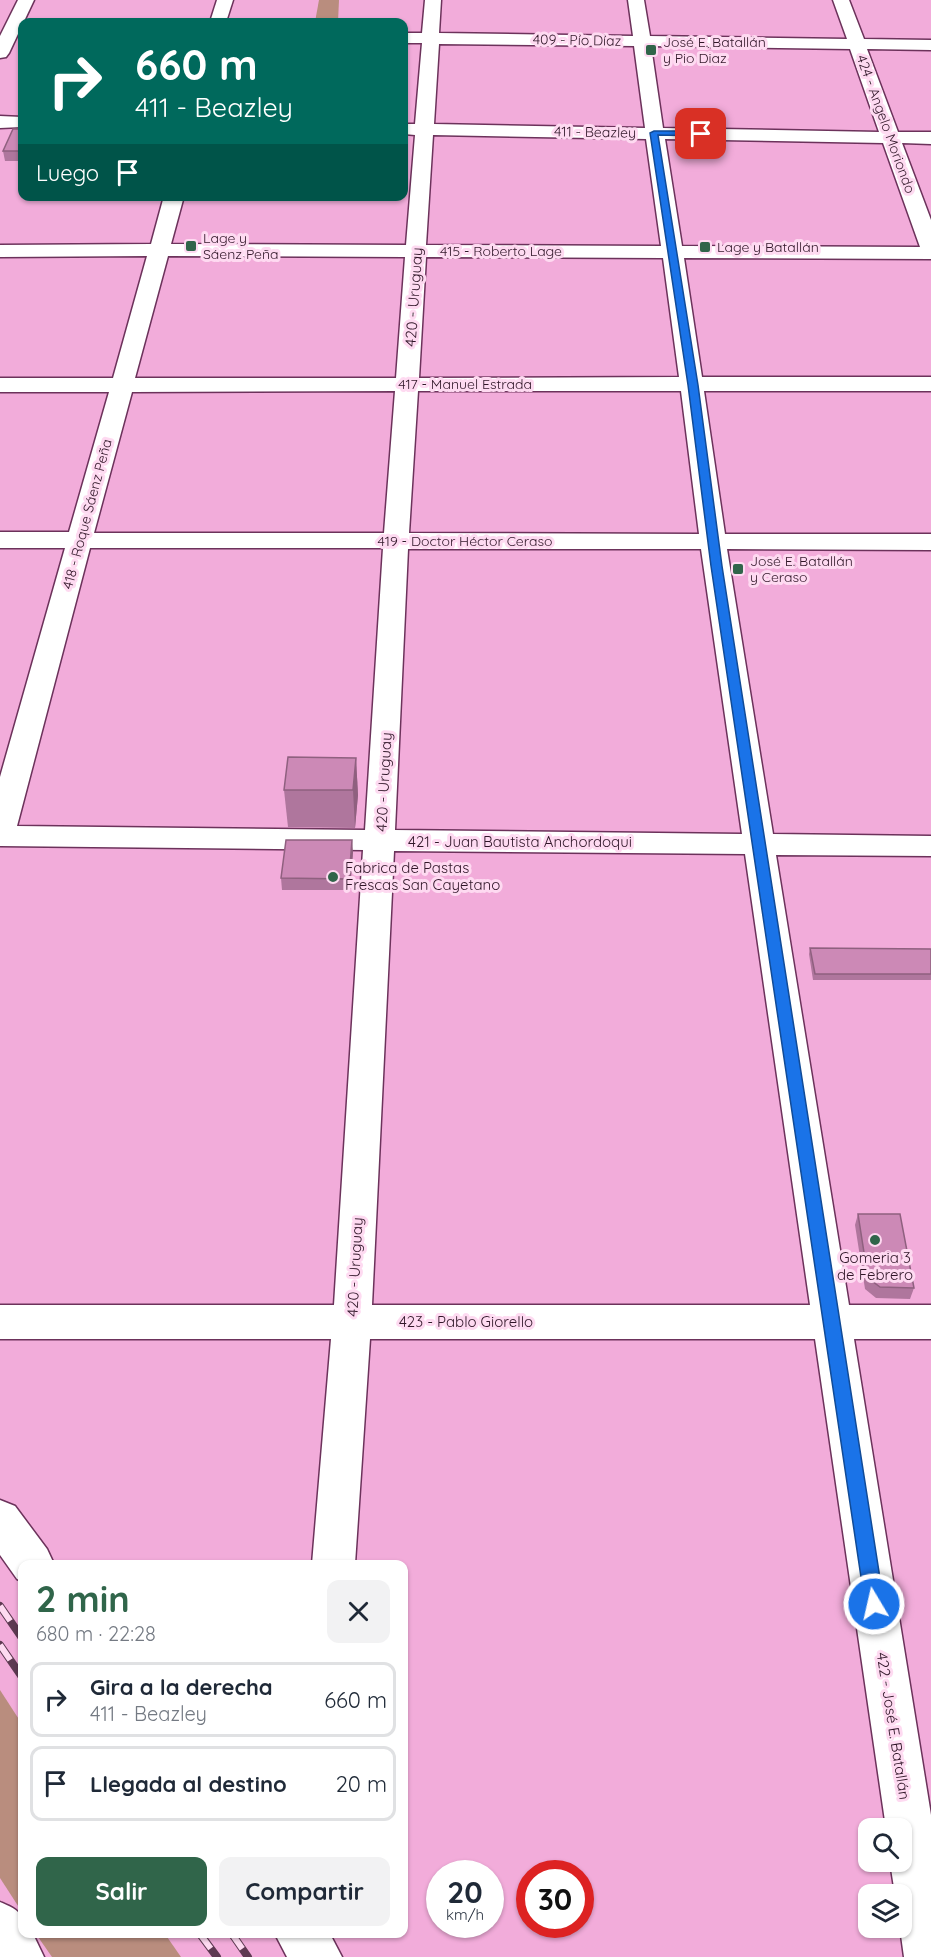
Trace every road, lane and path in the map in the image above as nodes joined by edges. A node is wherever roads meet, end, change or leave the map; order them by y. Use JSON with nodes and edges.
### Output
{"nodes":[{"id":1,"x":26,"y":0,"type":"edge"},
{"id":2,"x":225,"y":0,"type":"edge"},
{"id":3,"x":433,"y":0,"type":"edge"},
{"id":4,"x":636,"y":0,"type":"edge"},
{"id":5,"x":842,"y":0,"type":"edge"},
{"id":6,"x":219,"y":18,"type":"edge"},
{"id":7,"x":11,"y":31,"type":"edge"},
{"id":8,"x":417,"y":38,"type":"edge"},
{"id":9,"x":642,"y":41,"type":"junction"},
{"id":10,"x":857,"y":45,"type":"junction"},
{"id":11,"x":931,"y":45,"type":"edge"},
{"id":12,"x":0,"y":53,"type":"edge"},
{"id":13,"x":0,"y":122,"type":"edge"},
{"id":14,"x":18,"y":122,"type":"edge"},
{"id":15,"x":414,"y":129,"type":"edge"},
{"id":16,"x":654,"y":133,"type":"junction"},
{"id":17,"x":889,"y":137,"type":"junction"},
{"id":18,"x":931,"y":138,"type":"edge"},
{"id":19,"x":173,"y":201,"type":"edge"},
{"id":20,"x":160,"y":250,"type":"junction"},
{"id":21,"x":0,"y":251,"type":"edge"},
{"id":22,"x":418,"y":251,"type":"junction"},
{"id":23,"x":931,"y":251,"type":"edge"},
{"id":24,"x":671,"y":252,"type":"junction"},
{"id":25,"x":0,"y":384,"type":"edge"},
{"id":26,"x":408,"y":384,"type":"junction"},
{"id":27,"x":931,"y":384,"type":"edge"},
{"id":28,"x":121,"y":385,"type":"junction"},
{"id":29,"x":693,"y":385,"type":"junction"},
{"id":30,"x":0,"y":540,"type":"edge"},
{"id":31,"x":80,"y":540,"type":"junction"},
{"id":32,"x":396,"y":541,"type":"junction"},
{"id":33,"x":713,"y":542,"type":"junction"},
{"id":34,"x":931,"y":542,"type":"edge"},
{"id":35,"x":0,"y":831,"type":"edge"},
{"id":36,"x":0,"y":836,"type":"edge"},
{"id":37,"x":381,"y":841,"type":"junction"},
{"id":38,"x":759,"y":843,"type":"junction"},
{"id":39,"x":931,"y":846,"type":"edge"},
{"id":40,"x":0,"y":1322,"type":"edge"},
{"id":41,"x":352,"y":1322,"type":"junction"},
{"id":42,"x":831,"y":1322,"type":"junction"},
{"id":43,"x":931,"y":1322,"type":"edge"},
{"id":44,"x":0,"y":1520,"type":"edge"},
{"id":45,"x":29,"y":1560,"type":"edge"},
{"id":46,"x":334,"y":1560,"type":"edge"},
{"id":47,"x":0,"y":1927,"type":"edge"},
{"id":48,"x":303,"y":1938,"type":"edge"},
{"id":49,"x":20,"y":1957,"type":"edge"},
{"id":50,"x":317,"y":1957,"type":"edge"},
{"id":51,"x":929,"y":1957,"type":"edge"}],
"edges":[{"from":1,"to":7,"type":"street"},
{"from":2,"to":6,"type":"street"},
{"from":3,"to":8,"type":"street","name":"420 - Uruguay"},
{"from":4,"to":9,"type":"street","name":"422 - José E. Batallán"},
{"from":5,"to":10,"type":"street","name":"424 - Angelo Moriondo"},
{"from":7,"to":12,"type":"street"},
{"from":8,"to":9,"type":"street","name":"409 - Pío Díaz"},
{"from":8,"to":15,"type":"street","name":"420 - Uruguay"},
{"from":9,"to":10,"type":"street","name":"409 - Pío Díaz"},
{"from":9,"to":16,"type":"street","name":"422 - José E. Batallán"},
{"from":10,"to":11,"type":"street","name":"409 - Pío Díaz"},
{"from":10,"to":17,"type":"street","name":"424 - Angelo Moriondo"},
{"from":13,"to":14,"type":"street"},
{"from":15,"to":16,"type":"street","name":"411 - Beazley"},
{"from":15,"to":22,"type":"street","name":"420 - Uruguay"},
{"from":16,"to":17,"type":"street","name":"411 - Beazley"},
{"from":16,"to":24,"type":"street","name":"422 - José E. Batallán"},
{"from":17,"to":18,"type":"street","name":"411 - Beazley"},
{"from":17,"to":23,"type":"street","name":"424 - Angelo Moriondo"},
{"from":19,"to":20,"type":"street","name":"418 - Roque Sáenz Peña"},
{"from":20,"to":21,"type":"street","name":"415 - Roberto Lage"},
{"from":20,"to":22,"type":"street","name":"415 - Roberto Lage"},
{"from":20,"to":28,"type":"street","name":"418 - Roque Sáenz Peña"},
{"from":22,"to":24,"type":"street","name":"415 - Roberto Lage"},
{"from":22,"to":26,"type":"street","name":"420 - Uruguay"},
{"from":23,"to":24,"type":"street","name":"415 - Roberto Lage"},
{"from":24,"to":29,"type":"street","name":"422 - José E. Batallán"},
{"from":25,"to":28,"type":"street","name":"417 - Manuel Estrada"},
{"from":26,"to":28,"type":"street","name":"417 - Manuel Estrada"},
{"from":26,"to":29,"type":"street","name":"417 - Manuel Estrada"},
{"from":26,"to":32,"type":"street","name":"420 - Uruguay"},
{"from":27,"to":29,"type":"street","name":"417 - Manuel Estrada"},
{"from":28,"to":31,"type":"street","name":"418 - Roque Sáenz Peña"},
{"from":29,"to":33,"type":"street","name":"422 - José E. Batallán"},
{"from":30,"to":31,"type":"street","name":"419 - Doctor Héctor Ceraso"},
{"from":31,"to":32,"type":"street","name":"419 - Doctor Héctor Ceraso"},
{"from":31,"to":35,"type":"street","name":"418 - Roque Sáenz Peña"},
{"from":32,"to":33,"type":"street","name":"419 - Doctor Héctor Ceraso"},
{"from":32,"to":37,"type":"street","name":"420 - Uruguay"},
{"from":33,"to":34,"type":"street","name":"419 - Doctor Héctor Ceraso"},
{"from":33,"to":38,"type":"street","name":"422 - José E. Batallán"},
{"from":36,"to":37,"type":"street","name":"421 - Juan Bautista Anchordoqui"},
{"from":37,"to":38,"type":"street","name":"421 - Juan Bautista Anchordoqui"},
{"from":37,"to":41,"type":"street","name":"420 - Uruguay"},
{"from":38,"to":39,"type":"street","name":"421 - Juan Bautista Anchordoqui"},
{"from":38,"to":42,"type":"street","name":"422 - José E. Batallán"},
{"from":40,"to":41,"type":"street","name":"423 - Pablo Giorello"},
{"from":41,"to":42,"type":"street","name":"423 - Pablo Giorello"},
{"from":41,"to":46,"type":"street","name":"420 - Uruguay"},
{"from":42,"to":43,"type":"street","name":"423 - Pablo Giorello"},
{"from":42,"to":51,"type":"street","name":"422 - José E. Batallán"},
{"from":44,"to":45,"type":"street"},
{"from":47,"to":49,"type":"street"},
{"from":48,"to":50,"type":"street"}]}
